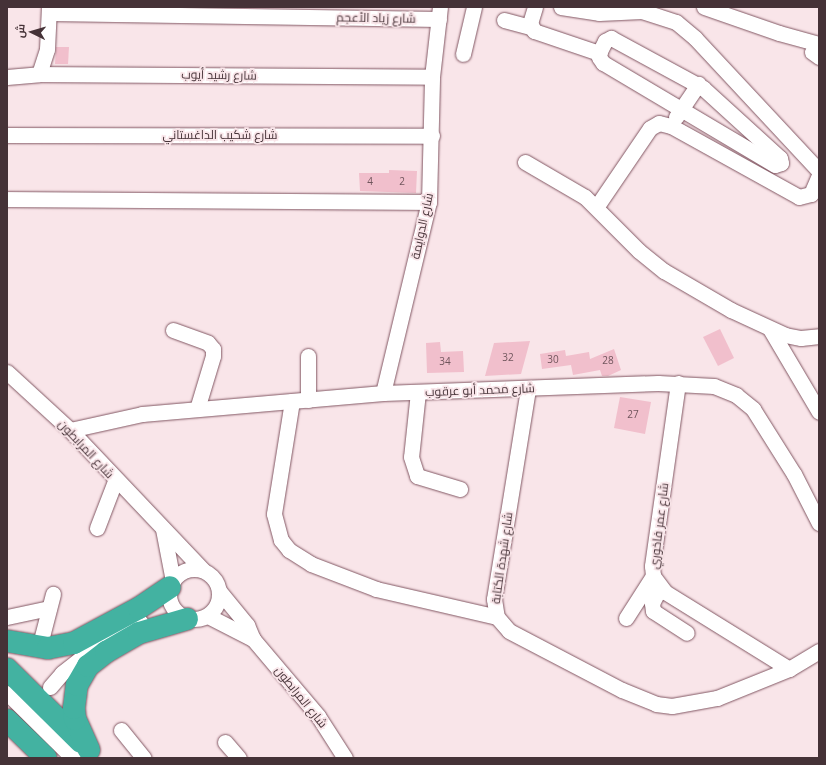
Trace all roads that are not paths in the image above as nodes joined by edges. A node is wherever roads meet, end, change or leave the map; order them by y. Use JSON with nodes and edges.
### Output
{"nodes":[{"id":1,"x":474,"y":7,"type":"edge"},
{"id":2,"x":535,"y":7,"type":"edge"},
{"id":3,"x":561,"y":7,"type":"edge"},
{"id":4,"x":704,"y":7,"type":"edge"},
{"id":5,"x":49,"y":10,"type":"edge"},
{"id":6,"x":182,"y":11,"type":"edge"},
{"id":7,"x":440,"y":13,"type":"edge"},
{"id":8,"x":504,"y":20,"type":"dead end"},
{"id":9,"x":531,"y":27,"type":"junction"},
{"id":10,"x":817,"y":52,"type":"edge"},
{"id":11,"x":599,"y":53,"type":"junction"},
{"id":12,"x":463,"y":54,"type":"dead end"},
{"id":13,"x":39,"y":74,"type":"junction"},
{"id":14,"x":7,"y":77,"type":"edge"},
{"id":15,"x":432,"y":77,"type":"junction"},
{"id":16,"x":698,"y":84,"type":"junction"},
{"id":17,"x":682,"y":109,"type":"junction"},
{"id":18,"x":670,"y":126,"type":"junction"},
{"id":19,"x":7,"y":135,"type":"edge"},
{"id":20,"x":432,"y":136,"type":"junction"},
{"id":21,"x":525,"y":162,"type":"dead end"},
{"id":22,"x":819,"y":171,"type":"edge"},
{"id":23,"x":819,"y":175,"type":"edge"},
{"id":24,"x":7,"y":199,"type":"edge"},
{"id":25,"x":429,"y":202,"type":"junction"},
{"id":26,"x":597,"y":206,"type":"junction"},
{"id":27,"x":770,"y":329,"type":"junction"},
{"id":28,"x":173,"y":330,"type":"dead end"},
{"id":29,"x":819,"y":336,"type":"edge"},
{"id":30,"x":308,"y":356,"type":"dead end"},
{"id":31,"x":7,"y":372,"type":"edge"},
{"id":32,"x":678,"y":383,"type":"junction"},
{"id":33,"x":528,"y":389,"type":"junction"},
{"id":34,"x":418,"y":392,"type":"junction"},
{"id":35,"x":382,"y":393,"type":"junction"},
{"id":36,"x":308,"y":400,"type":"junction"},
{"id":37,"x":292,"y":401,"type":"junction"},
{"id":38,"x":198,"y":409,"type":"junction"},
{"id":39,"x":819,"y":412,"type":"edge"},
{"id":40,"x":70,"y":430,"type":"junction"},
{"id":41,"x":115,"y":481,"type":"junction"},
{"id":42,"x":460,"y":489,"type":"dead end"},
{"id":43,"x":813,"y":496,"type":"edge"},
{"id":44,"x":819,"y":524,"type":"edge"},
{"id":45,"x":97,"y":528,"type":"dead end"},
{"id":46,"x":163,"y":529,"type":"junction"},
{"id":47,"x":202,"y":570,"type":"junction"},
{"id":48,"x":656,"y":582,"type":"junction"},
{"id":49,"x":171,"y":586,"type":"junction"},
{"id":50,"x":220,"y":592,"type":"junction"},
{"id":51,"x":53,"y":594,"type":"dead end"},
{"id":52,"x":50,"y":608,"type":"junction"},
{"id":53,"x":7,"y":617,"type":"edge"},
{"id":54,"x":192,"y":617,"type":"junction"},
{"id":55,"x":497,"y":617,"type":"junction"},
{"id":56,"x":626,"y":618,"type":"dead end"},
{"id":57,"x":135,"y":624,"type":"junction"},
{"id":58,"x":687,"y":633,"type":"dead end"},
{"id":59,"x":253,"y":639,"type":"junction"},
{"id":60,"x":7,"y":641,"type":"edge"},
{"id":61,"x":39,"y":648,"type":"junction"},
{"id":62,"x":819,"y":652,"type":"edge"},
{"id":63,"x":7,"y":669,"type":"edge"},
{"id":64,"x":789,"y":669,"type":"junction"},
{"id":65,"x":50,"y":687,"type":"dead end"},
{"id":66,"x":7,"y":693,"type":"edge"},
{"id":67,"x":7,"y":700,"type":"edge"},
{"id":68,"x":7,"y":720,"type":"edge"},
{"id":69,"x":121,"y":730,"type":"dead end"},
{"id":70,"x":225,"y":742,"type":"dead end"},
{"id":71,"x":342,"y":752,"type":"edge"},
{"id":72,"x":86,"y":755,"type":"edge"},
{"id":73,"x":46,"y":758,"type":"edge"},
{"id":74,"x":68,"y":758,"type":"edge"},
{"id":75,"x":144,"y":758,"type":"edge"},
{"id":76,"x":239,"y":758,"type":"edge"},
{"id":77,"x":349,"y":758,"type":"edge"}],
"edges":[{"from":1,"to":12,"type":"street"},
{"from":2,"to":9,"type":"street"},
{"from":3,"to":22,"type":"street"},
{"from":4,"to":10,"type":"street"},
{"from":5,"to":6,"type":"street","name":"شارع زياد الأعجم"},
{"from":5,"to":13,"type":"street"},
{"from":6,"to":7,"type":"street","name":"شارع زياد الأعجم"},
{"from":7,"to":15,"type":"street","name":"شارع الدوايمة"},
{"from":8,"to":9,"type":"street"},
{"from":9,"to":11,"type":"street"},
{"from":11,"to":16,"type":"street"},
{"from":11,"to":17,"type":"street"},
{"from":13,"to":14,"type":"street","name":"شارع رشيد أيوب"},
{"from":13,"to":15,"type":"street","name":"شارع رشيد أيوب"},
{"from":15,"to":20,"type":"street","name":"شارع الدوايمة"},
{"from":16,"to":17,"type":"street"},
{"from":16,"to":17,"type":"street"},
{"from":17,"to":18,"type":"street"},
{"from":18,"to":23,"type":"street"},
{"from":18,"to":26,"type":"street"},
{"from":19,"to":20,"type":"street","name":"شارع شكيب الداغستاني"},
{"from":20,"to":25,"type":"street","name":"شارع الدوايمة"},
{"from":21,"to":26,"type":"street"},
{"from":24,"to":25,"type":"street"},
{"from":25,"to":35,"type":"street","name":"شارع الدوايمة"},
{"from":26,"to":27,"type":"street"},
{"from":27,"to":29,"type":"street"},
{"from":27,"to":39,"type":"street"},
{"from":28,"to":38,"type":"street"},
{"from":30,"to":36,"type":"street"},
{"from":31,"to":40,"type":"street","name":"شارع المرابطون"},
{"from":32,"to":33,"type":"street","name":"شارع محمد أبو عرقوب"},
{"from":32,"to":43,"type":"street","name":"شارع محمد أبو عرقوب"},
{"from":32,"to":48,"type":"street","name":"شارع عمر فاخوري"},
{"from":33,"to":34,"type":"street","name":"شارع محمد أبو عرقوب"},
{"from":33,"to":55,"type":"street","name":"شارع شهدة الكتابة"},
{"from":34,"to":35,"type":"street","name":"شارع محمد أبو عرقوب"},
{"from":34,"to":42,"type":"street"},
{"from":35,"to":36,"type":"street","name":"شارع محمد أبو عرقوب"},
{"from":36,"to":37,"type":"street","name":"شارع محمد أبو عرقوب"},
{"from":37,"to":38,"type":"street","name":"شارع محمد أبو عرقوب"},
{"from":37,"to":55,"type":"street"},
{"from":38,"to":40,"type":"street","name":"شارع محمد أبو عرقوب"},
{"from":40,"to":41,"type":"street","name":"شارع المرابطون"},
{"from":41,"to":45,"type":"street"},
{"from":41,"to":46,"type":"street","name":"شارع المرابطون"},
{"from":43,"to":44,"type":"street","name":"شارع محمد أبو عرقوب"},
{"from":46,"to":47,"type":"street","name":"شارع المرابطون"},
{"from":46,"to":49,"type":"street"},
{"from":47,"to":49,"type":"street"},
{"from":47,"to":50,"type":"street"},
{"from":48,"to":56,"type":"street"},
{"from":48,"to":58,"type":"street"},
{"from":48,"to":64,"type":"street","name":"شارع عمر فاخوري"},
{"from":49,"to":54,"type":"street"},
{"from":49,"to":57,"type":"street"},
{"from":49,"to":61,"type":"highway"},
{"from":50,"to":54,"type":"street"},
{"from":50,"to":59,"type":"street","name":"شارع المرابطون"},
{"from":51,"to":52,"type":"street"},
{"from":52,"to":53,"type":"street"},
{"from":52,"to":61,"type":"street"},
{"from":54,"to":57,"type":"street"},
{"from":54,"to":59,"type":"street","name":"شارع المرابطون"},
{"from":54,"to":72,"type":"highway"},
{"from":55,"to":64,"type":"street","name":"شارع شهدة الكتابة"},
{"from":57,"to":65,"type":"street"},
{"from":59,"to":71,"type":"street","name":"شارع المرابطون"},
{"from":60,"to":61,"type":"highway"},
{"from":62,"to":64,"type":"street","name":"شارع شهدة الكتابة"},
{"from":63,"to":72,"type":"highway"},
{"from":66,"to":72,"type":"street"},
{"from":67,"to":74,"type":"street"},
{"from":68,"to":73,"type":"highway"},
{"from":69,"to":75,"type":"street"},
{"from":70,"to":76,"type":"street"},
{"from":71,"to":77,"type":"street","name":"شارع المرابطون"}]}
